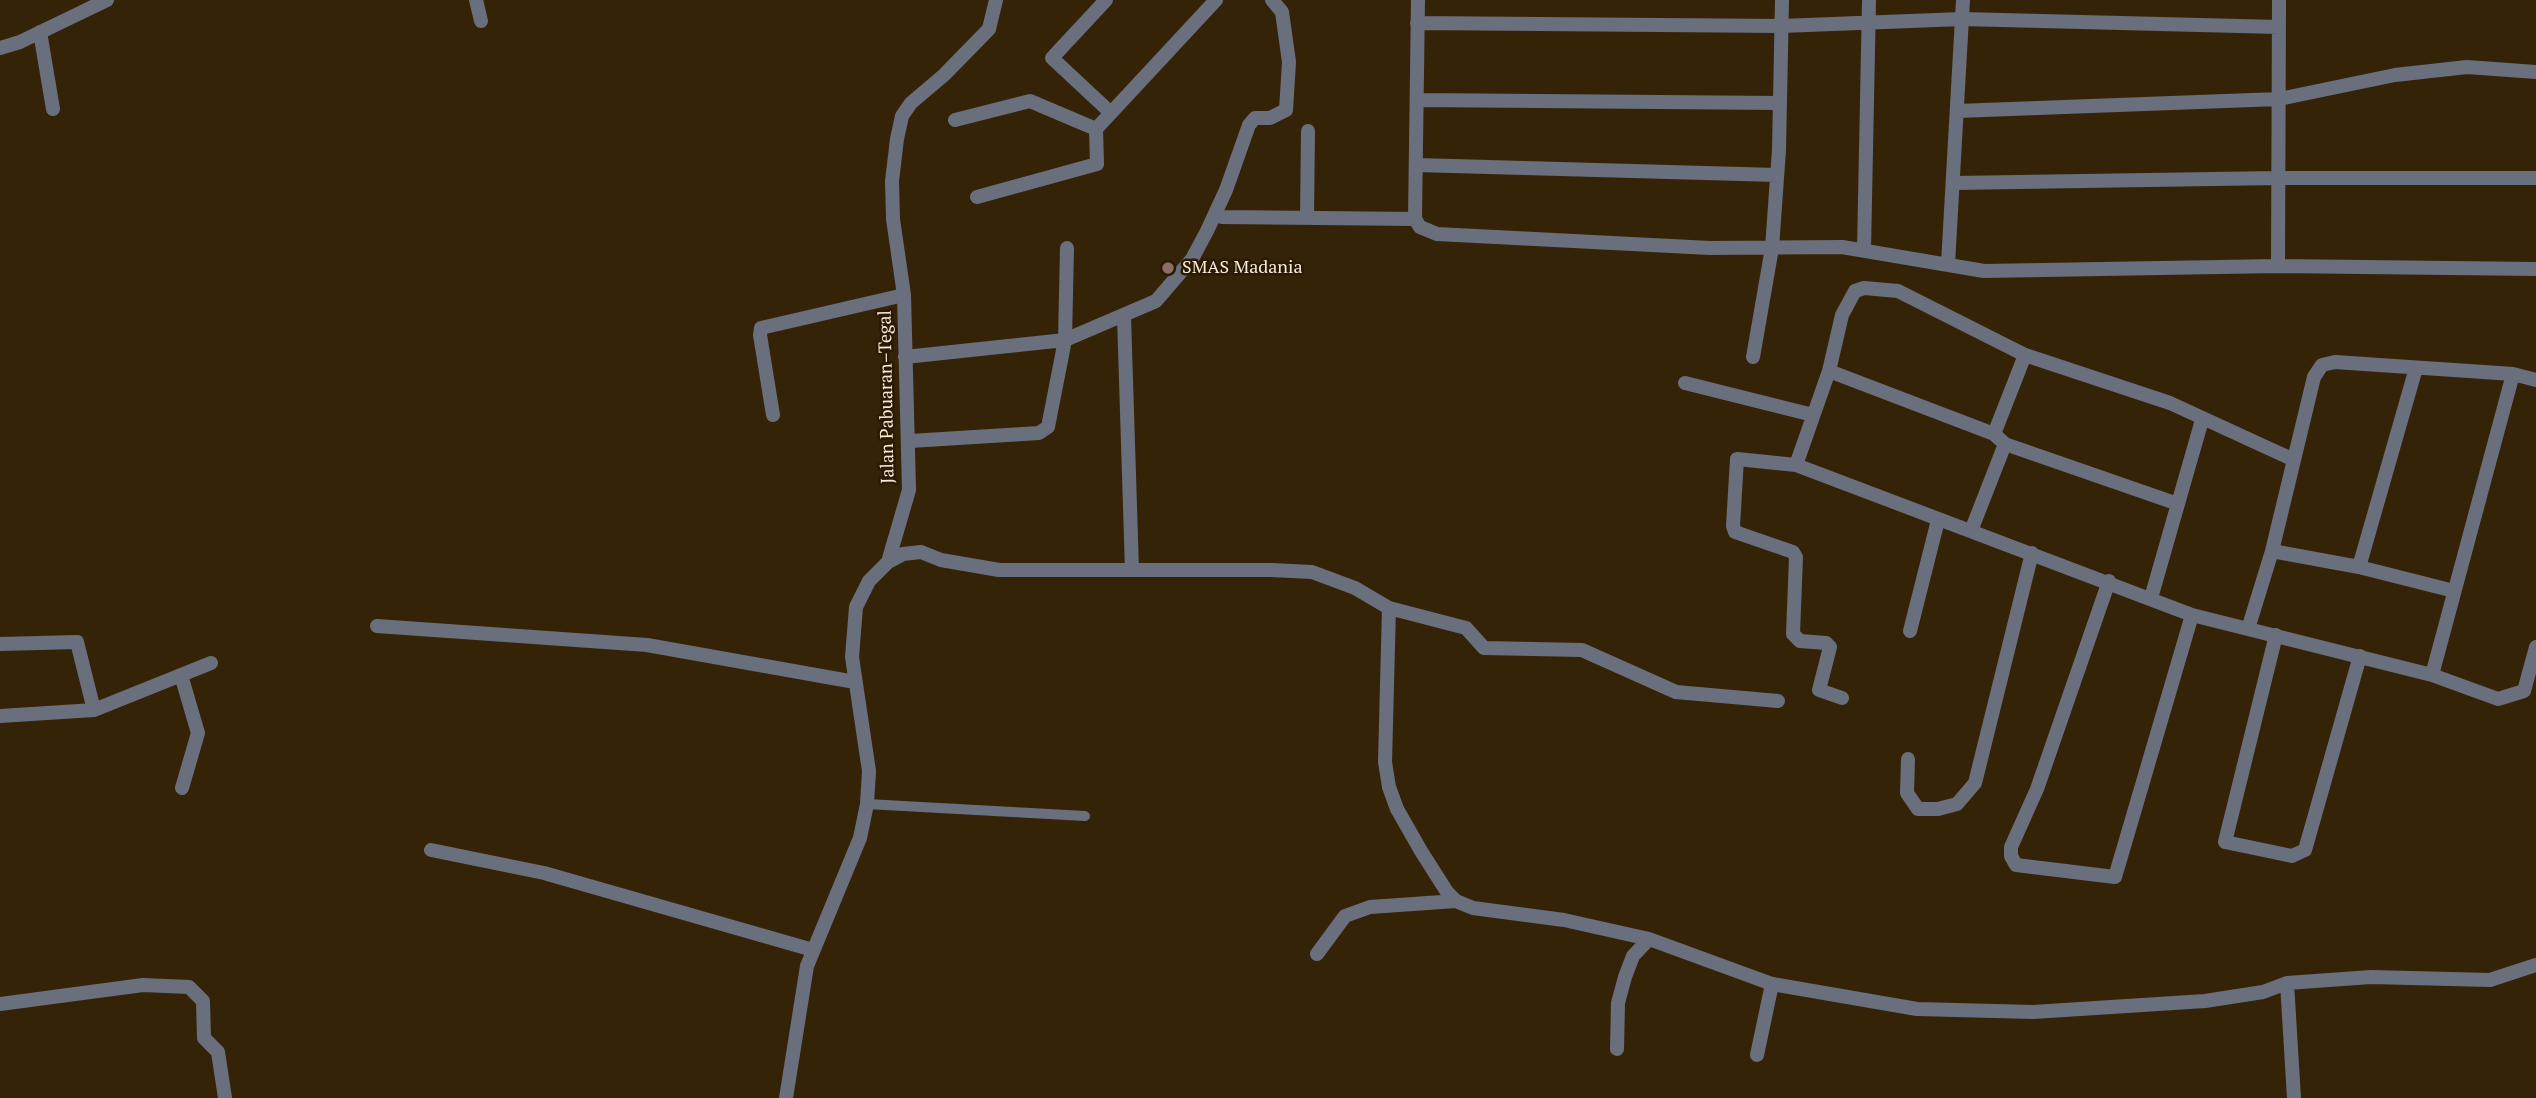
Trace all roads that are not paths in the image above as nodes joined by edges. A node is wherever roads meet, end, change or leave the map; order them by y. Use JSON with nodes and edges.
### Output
{"nodes":[{"id":1,"x":107,"y":0,"type":"edge"},
{"id":2,"x":476,"y":0,"type":"edge"},
{"id":3,"x":996,"y":0,"type":"edge"},
{"id":4,"x":1106,"y":0,"type":"edge"},
{"id":5,"x":1216,"y":0,"type":"edge"},
{"id":6,"x":1272,"y":0,"type":"edge"},
{"id":7,"x":1418,"y":0,"type":"edge"},
{"id":8,"x":1782,"y":0,"type":"edge"},
{"id":9,"x":1869,"y":0,"type":"edge"},
{"id":10,"x":1963,"y":0,"type":"edge"},
{"id":11,"x":2279,"y":0,"type":"edge"},
{"id":12,"x":1962,"y":19,"type":"junction"},
{"id":13,"x":481,"y":21,"type":"dead end"},
{"id":14,"x":1417,"y":23,"type":"junction"},
{"id":15,"x":1868,"y":25,"type":"junction"},
{"id":16,"x":1781,"y":26,"type":"junction"},
{"id":17,"x":2279,"y":27,"type":"junction"},
{"id":18,"x":40,"y":32,"type":"junction"},
{"id":19,"x":0,"y":48,"type":"edge"},
{"id":20,"x":2536,"y":72,"type":"edge"},
{"id":21,"x":2279,"y":99,"type":"junction"},
{"id":22,"x":1416,"y":100,"type":"junction"},
{"id":23,"x":1779,"y":103,"type":"junction"},
{"id":24,"x":53,"y":109,"type":"dead end"},
{"id":25,"x":1957,"y":111,"type":"junction"},
{"id":26,"x":1111,"y":113,"type":"junction"},
{"id":27,"x":955,"y":120,"type":"dead end"},
{"id":28,"x":1096,"y":129,"type":"junction"},
{"id":29,"x":1308,"y":131,"type":"dead end"},
{"id":30,"x":1416,"y":165,"type":"junction"},
{"id":31,"x":1777,"y":175,"type":"junction"},
{"id":32,"x":2278,"y":178,"type":"junction"},
{"id":33,"x":2536,"y":178,"type":"edge"},
{"id":34,"x":1953,"y":183,"type":"junction"},
{"id":35,"x":977,"y":197,"type":"dead end"},
{"id":36,"x":1222,"y":218,"type":"dead end"},
{"id":37,"x":1307,"y":218,"type":"junction"},
{"id":38,"x":1415,"y":219,"type":"junction"},
{"id":39,"x":1067,"y":248,"type":"dead end"},
{"id":40,"x":1772,"y":248,"type":"junction"},
{"id":41,"x":1864,"y":250,"type":"junction"},
{"id":42,"x":1948,"y":264,"type":"junction"},
{"id":43,"x":2278,"y":266,"type":"junction"},
{"id":44,"x":2536,"y":270,"type":"edge"},
{"id":45,"x":904,"y":295,"type":"junction"},
{"id":46,"x":1124,"y":317,"type":"junction"},
{"id":47,"x":1065,"y":340,"type":"junction"},
{"id":48,"x":2025,"y":355,"type":"junction"},
{"id":49,"x":905,"y":357,"type":"junction"},
{"id":50,"x":1753,"y":357,"type":"dead end"},
{"id":51,"x":2416,"y":369,"type":"junction"},
{"id":52,"x":1829,"y":371,"type":"junction"},
{"id":53,"x":2512,"y":374,"type":"junction"},
{"id":54,"x":2536,"y":380,"type":"edge"},
{"id":55,"x":1685,"y":383,"type":"dead end"},
{"id":56,"x":773,"y":415,"type":"dead end"},
{"id":57,"x":1813,"y":415,"type":"junction"},
{"id":58,"x":2202,"y":420,"type":"junction"},
{"id":59,"x":1994,"y":434,"type":"junction"},
{"id":60,"x":910,"y":441,"type":"junction"},
{"id":61,"x":2005,"y":444,"type":"junction"},
{"id":62,"x":2294,"y":460,"type":"junction"},
{"id":63,"x":1796,"y":465,"type":"junction"},
{"id":64,"x":2178,"y":504,"type":"junction"},
{"id":65,"x":1938,"y":520,"type":"junction"},
{"id":66,"x":1971,"y":531,"type":"junction"},
{"id":67,"x":2272,"y":551,"type":"junction"},
{"id":68,"x":2032,"y":553,"type":"junction"},
{"id":69,"x":888,"y":562,"type":"junction"},
{"id":70,"x":2360,"y":567,"type":"junction"},
{"id":71,"x":1132,"y":570,"type":"junction"},
{"id":72,"x":2109,"y":581,"type":"junction"},
{"id":73,"x":2454,"y":591,"type":"junction"},
{"id":74,"x":2151,"y":598,"type":"junction"},
{"id":75,"x":1389,"y":608,"type":"junction"},
{"id":76,"x":2192,"y":615,"type":"junction"},
{"id":77,"x":377,"y":626,"type":"dead end"},
{"id":78,"x":2248,"y":629,"type":"junction"},
{"id":79,"x":1910,"y":632,"type":"dead end"},
{"id":80,"x":2276,"y":635,"type":"junction"},
{"id":81,"x":0,"y":644,"type":"edge"},
{"id":82,"x":2536,"y":647,"type":"edge"},
{"id":83,"x":2360,"y":656,"type":"junction"},
{"id":84,"x":211,"y":663,"type":"dead end"},
{"id":85,"x":181,"y":675,"type":"junction"},
{"id":86,"x":2432,"y":676,"type":"junction"},
{"id":87,"x":855,"y":682,"type":"junction"},
{"id":88,"x":1842,"y":698,"type":"dead end"},
{"id":89,"x":1779,"y":701,"type":"dead end"},
{"id":90,"x":94,"y":709,"type":"junction"},
{"id":91,"x":0,"y":716,"type":"edge"},
{"id":92,"x":1908,"y":760,"type":"dead end"},
{"id":93,"x":182,"y":788,"type":"dead end"},
{"id":94,"x":867,"y":804,"type":"junction"},
{"id":95,"x":1085,"y":816,"type":"dead end"},
{"id":96,"x":431,"y":850,"type":"dead end"},
{"id":97,"x":1457,"y":901,"type":"junction"},
{"id":98,"x":1649,"y":939,"type":"junction"},
{"id":99,"x":813,"y":950,"type":"junction"},
{"id":100,"x":1317,"y":954,"type":"dead end"},
{"id":101,"x":2536,"y":965,"type":"edge"},
{"id":102,"x":2287,"y":983,"type":"junction"},
{"id":103,"x":1772,"y":984,"type":"junction"},
{"id":104,"x":0,"y":1004,"type":"edge"},
{"id":105,"x":1617,"y":1049,"type":"dead end"},
{"id":106,"x":1757,"y":1055,"type":"dead end"},
{"id":107,"x":225,"y":1098,"type":"edge"},
{"id":108,"x":786,"y":1098,"type":"edge"},
{"id":109,"x":2294,"y":1098,"type":"edge"}],
"edges":[{"from":1,"to":18,"type":"street"},
{"from":2,"to":13,"type":"street"},
{"from":3,"to":45,"type":"street","name":"Jalan Pabuaran–Tegal"},
{"from":4,"to":26,"type":"street"},
{"from":5,"to":26,"type":"street"},
{"from":6,"to":46,"type":"street"},
{"from":7,"to":14,"type":"street"},
{"from":8,"to":16,"type":"street"},
{"from":9,"to":15,"type":"street"},
{"from":10,"to":12,"type":"street"},
{"from":11,"to":17,"type":"street"},
{"from":12,"to":15,"type":"street"},
{"from":12,"to":17,"type":"street"},
{"from":12,"to":25,"type":"street"},
{"from":14,"to":16,"type":"street"},
{"from":14,"to":22,"type":"street"},
{"from":15,"to":16,"type":"street"},
{"from":15,"to":41,"type":"street"},
{"from":16,"to":23,"type":"street"},
{"from":17,"to":21,"type":"street"},
{"from":18,"to":19,"type":"street"},
{"from":18,"to":24,"type":"street"},
{"from":20,"to":21,"type":"street"},
{"from":21,"to":25,"type":"street"},
{"from":21,"to":32,"type":"street"},
{"from":22,"to":23,"type":"street"},
{"from":22,"to":30,"type":"street"},
{"from":23,"to":31,"type":"street"},
{"from":25,"to":34,"type":"street"},
{"from":26,"to":28,"type":"street"},
{"from":27,"to":28,"type":"street"},
{"from":28,"to":35,"type":"street"},
{"from":29,"to":37,"type":"street"},
{"from":30,"to":31,"type":"street"},
{"from":30,"to":38,"type":"street"},
{"from":31,"to":40,"type":"street"},
{"from":32,"to":33,"type":"street"},
{"from":32,"to":34,"type":"street"},
{"from":32,"to":43,"type":"street"},
{"from":34,"to":42,"type":"street"},
{"from":36,"to":37,"type":"street"},
{"from":37,"to":38,"type":"street"},
{"from":38,"to":40,"type":"street"},
{"from":39,"to":47,"type":"street"},
{"from":40,"to":41,"type":"street"},
{"from":40,"to":50,"type":"street"},
{"from":41,"to":42,"type":"street"},
{"from":42,"to":43,"type":"street"},
{"from":43,"to":44,"type":"street"},
{"from":45,"to":49,"type":"street","name":"Jalan Pabuaran–Tegal"},
{"from":45,"to":56,"type":"street"},
{"from":46,"to":47,"type":"street"},
{"from":46,"to":71,"type":"street"},
{"from":47,"to":49,"type":"street"},
{"from":47,"to":60,"type":"street"},
{"from":48,"to":52,"type":"street"},
{"from":48,"to":58,"type":"street"},
{"from":48,"to":59,"type":"street"},
{"from":49,"to":60,"type":"street","name":"Jalan Pabuaran–Tegal"},
{"from":51,"to":53,"type":"street"},
{"from":51,"to":62,"type":"street"},
{"from":51,"to":70,"type":"street"},
{"from":52,"to":57,"type":"street"},
{"from":52,"to":59,"type":"street"},
{"from":53,"to":54,"type":"street"},
{"from":53,"to":73,"type":"street"},
{"from":55,"to":57,"type":"street"},
{"from":57,"to":63,"type":"street"},
{"from":58,"to":62,"type":"street"},
{"from":58,"to":64,"type":"street"},
{"from":59,"to":61,"type":"street"},
{"from":60,"to":69,"type":"street","name":"Jalan Pabuaran–Tegal"},
{"from":61,"to":64,"type":"street"},
{"from":61,"to":66,"type":"street"},
{"from":62,"to":67,"type":"street"},
{"from":63,"to":65,"type":"street"},
{"from":63,"to":88,"type":"street"},
{"from":64,"to":74,"type":"street"},
{"from":65,"to":66,"type":"street"},
{"from":65,"to":79,"type":"street"},
{"from":66,"to":68,"type":"street"},
{"from":67,"to":70,"type":"street"},
{"from":67,"to":78,"type":"street"},
{"from":68,"to":72,"type":"street"},
{"from":68,"to":92,"type":"street"},
{"from":69,"to":71,"type":"street"},
{"from":69,"to":87,"type":"street","name":"Jalan Pabuaran–Tegal"},
{"from":70,"to":73,"type":"street"},
{"from":71,"to":75,"type":"street"},
{"from":72,"to":74,"type":"street"},
{"from":72,"to":76,"type":"street"},
{"from":73,"to":86,"type":"street"},
{"from":74,"to":76,"type":"street"},
{"from":75,"to":89,"type":"street"},
{"from":75,"to":97,"type":"street"},
{"from":76,"to":78,"type":"street"},
{"from":77,"to":87,"type":"street"},
{"from":78,"to":80,"type":"street"},
{"from":80,"to":83,"type":"street"},
{"from":80,"to":83,"type":"street"},
{"from":81,"to":90,"type":"street"},
{"from":82,"to":86,"type":"street"},
{"from":83,"to":86,"type":"street"},
{"from":84,"to":85,"type":"street"},
{"from":85,"to":90,"type":"street"},
{"from":85,"to":93,"type":"street"},
{"from":87,"to":94,"type":"street","name":"Jalan Pabuaran–Tegal"},
{"from":90,"to":91,"type":"street"},
{"from":94,"to":95,"type":"lane"},
{"from":94,"to":99,"type":"street","name":"Jalan Pabuaran–Tegal"},
{"from":96,"to":99,"type":"street"},
{"from":97,"to":98,"type":"street"},
{"from":97,"to":100,"type":"street"},
{"from":98,"to":103,"type":"street"},
{"from":98,"to":105,"type":"street"},
{"from":99,"to":108,"type":"street","name":"Jalan Pabuaran–Tegal"},
{"from":101,"to":102,"type":"street"},
{"from":102,"to":103,"type":"street"},
{"from":102,"to":109,"type":"street"},
{"from":103,"to":106,"type":"street"},
{"from":104,"to":107,"type":"street"}]}
